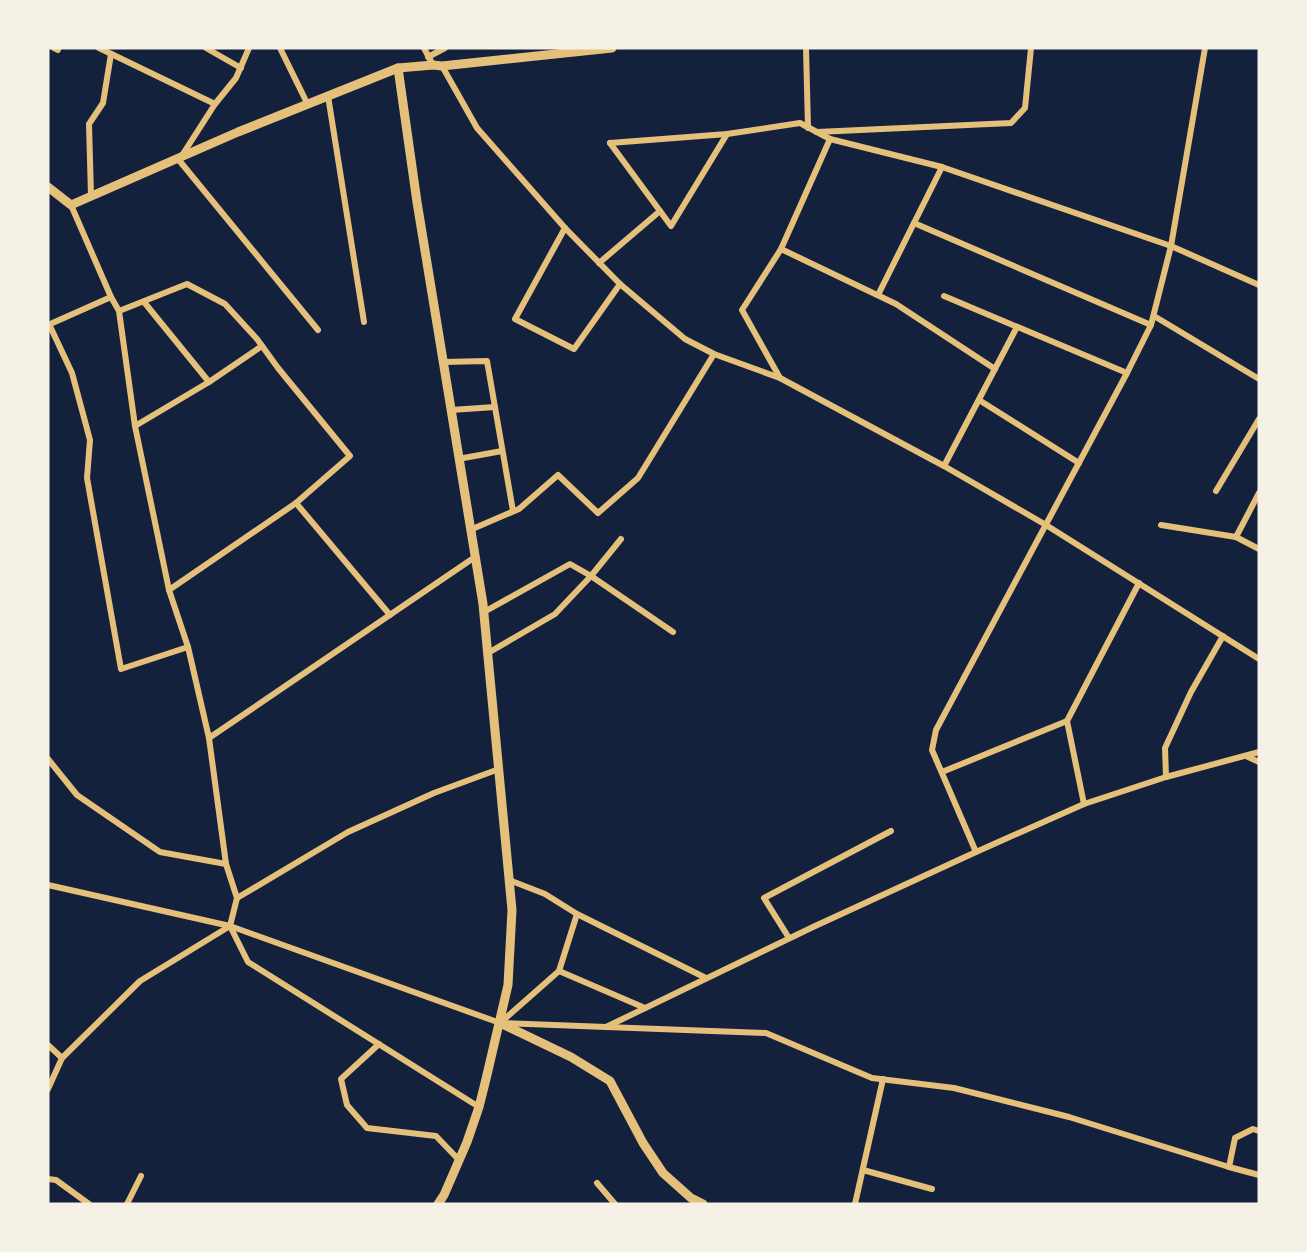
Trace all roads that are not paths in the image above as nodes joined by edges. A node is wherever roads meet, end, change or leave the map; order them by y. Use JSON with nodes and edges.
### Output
{"nodes":[{"id":1,"x":54,"y":48,"type":"edge"},
{"id":2,"x":58,"y":48,"type":"edge"},
{"id":3,"x":206,"y":48,"type":"edge"},
{"id":4,"x":249,"y":48,"type":"edge"},
{"id":5,"x":280,"y":48,"type":"edge"},
{"id":6,"x":424,"y":48,"type":"edge"},
{"id":7,"x":445,"y":48,"type":"edge"},
{"id":8,"x":606,"y":48,"type":"edge"},
{"id":9,"x":612,"y":48,"type":"edge"},
{"id":10,"x":806,"y":48,"type":"edge"},
{"id":11,"x":1031,"y":48,"type":"edge"},
{"id":12,"x":1205,"y":48,"type":"edge"},
{"id":13,"x":105,"y":50,"type":"edge"},
{"id":14,"x":434,"y":63,"type":"junction"},
{"id":15,"x":241,"y":68,"type":"junction"},
{"id":16,"x":399,"y":68,"type":"junction"},
{"id":17,"x":328,"y":96,"type":"junction"},
{"id":18,"x":215,"y":104,"type":"junction"},
{"id":19,"x":308,"y":105,"type":"junction"},
{"id":20,"x":808,"y":128,"type":"junction"},
{"id":21,"x":817,"y":132,"type":"junction"},
{"id":22,"x":727,"y":134,"type":"junction"},
{"id":23,"x":830,"y":139,"type":"junction"},
{"id":24,"x":179,"y":158,"type":"junction"},
{"id":25,"x":942,"y":167,"type":"junction"},
{"id":26,"x":49,"y":190,"type":"edge"},
{"id":27,"x":91,"y":196,"type":"junction"},
{"id":28,"x":71,"y":205,"type":"junction"},
{"id":29,"x":660,"y":211,"type":"junction"},
{"id":30,"x":914,"y":223,"type":"junction"},
{"id":31,"x":565,"y":228,"type":"junction"},
{"id":32,"x":1171,"y":246,"type":"junction"},
{"id":33,"x":781,"y":249,"type":"junction"},
{"id":34,"x":599,"y":262,"type":"junction"},
{"id":35,"x":620,"y":285,"type":"junction"},
{"id":36,"x":1259,"y":285,"type":"edge"},
{"id":37,"x":878,"y":295,"type":"junction"},
{"id":38,"x":944,"y":296,"type":"dead end"},
{"id":39,"x":111,"y":297,"type":"junction"},
{"id":40,"x":144,"y":302,"type":"junction"},
{"id":41,"x":119,"y":311,"type":"junction"},
{"id":42,"x":1154,"y":316,"type":"junction"},
{"id":43,"x":364,"y":322,"type":"dead end"},
{"id":44,"x":49,"y":325,"type":"edge"},
{"id":45,"x":1151,"y":325,"type":"junction"},
{"id":46,"x":1017,"y":327,"type":"junction"},
{"id":47,"x":318,"y":330,"type":"dead end"},
{"id":48,"x":262,"y":346,"type":"junction"},
{"id":49,"x":714,"y":354,"type":"junction"},
{"id":50,"x":443,"y":362,"type":"junction"},
{"id":51,"x":995,"y":369,"type":"junction"},
{"id":52,"x":1128,"y":373,"type":"junction"},
{"id":53,"x":780,"y":378,"type":"junction"},
{"id":54,"x":1259,"y":379,"type":"edge"},
{"id":55,"x":208,"y":382,"type":"junction"},
{"id":56,"x":979,"y":400,"type":"junction"},
{"id":57,"x":495,"y":407,"type":"junction"},
{"id":58,"x":451,"y":410,"type":"junction"},
{"id":59,"x":1259,"y":419,"type":"edge"},
{"id":60,"x":135,"y":426,"type":"junction"},
{"id":61,"x":502,"y":451,"type":"junction"},
{"id":62,"x":458,"y":459,"type":"junction"},
{"id":63,"x":1079,"y":463,"type":"junction"},
{"id":64,"x":944,"y":466,"type":"junction"},
{"id":65,"x":1216,"y":491,"type":"dead end"},
{"id":66,"x":1259,"y":493,"type":"edge"},
{"id":67,"x":296,"y":503,"type":"junction"},
{"id":68,"x":513,"y":511,"type":"junction"},
{"id":69,"x":1046,"y":525,"type":"junction"},
{"id":70,"x":1161,"y":525,"type":"dead end"},
{"id":71,"x":470,"y":530,"type":"junction"},
{"id":72,"x":1236,"y":537,"type":"junction"},
{"id":73,"x":621,"y":539,"type":"dead end"},
{"id":74,"x":1259,"y":549,"type":"edge"},
{"id":75,"x":475,"y":557,"type":"junction"},
{"id":76,"x":591,"y":576,"type":"junction"},
{"id":77,"x":1139,"y":584,"type":"junction"},
{"id":78,"x":169,"y":590,"type":"junction"},
{"id":79,"x":484,"y":612,"type":"junction"},
{"id":80,"x":390,"y":615,"type":"junction"},
{"id":81,"x":673,"y":632,"type":"dead end"},
{"id":82,"x":1223,"y":636,"type":"junction"},
{"id":83,"x":188,"y":647,"type":"junction"},
{"id":84,"x":488,"y":653,"type":"junction"},
{"id":85,"x":1259,"y":659,"type":"edge"},
{"id":86,"x":1067,"y":722,"type":"junction"},
{"id":87,"x":209,"y":738,"type":"junction"},
{"id":88,"x":1259,"y":752,"type":"edge"},
{"id":89,"x":1245,"y":756,"type":"junction"},
{"id":90,"x":48,"y":759,"type":"edge"},
{"id":91,"x":1259,"y":762,"type":"edge"},
{"id":92,"x":499,"y":769,"type":"junction"},
{"id":93,"x":942,"y":772,"type":"junction"},
{"id":94,"x":1166,"y":777,"type":"junction"},
{"id":95,"x":1084,"y":804,"type":"junction"},
{"id":96,"x":891,"y":831,"type":"dead end"},
{"id":97,"x":976,"y":852,"type":"junction"},
{"id":98,"x":226,"y":864,"type":"junction"},
{"id":99,"x":509,"y":880,"type":"junction"},
{"id":100,"x":48,"y":885,"type":"edge"},
{"id":101,"x":237,"y":898,"type":"junction"},
{"id":102,"x":577,"y":914,"type":"junction"},
{"id":103,"x":230,"y":926,"type":"junction"},
{"id":104,"x":789,"y":938,"type":"junction"},
{"id":105,"x":559,"y":971,"type":"junction"},
{"id":106,"x":706,"y":978,"type":"junction"},
{"id":107,"x":645,"y":1008,"type":"junction"},
{"id":108,"x":500,"y":1023,"type":"junction"},
{"id":109,"x":605,"y":1027,"type":"junction"},
{"id":110,"x":379,"y":1044,"type":"junction"},
{"id":111,"x":48,"y":1046,"type":"edge"},
{"id":112,"x":62,"y":1058,"type":"junction"},
{"id":113,"x":883,"y":1079,"type":"junction"},
{"id":114,"x":48,"y":1089,"type":"edge"},
{"id":115,"x":479,"y":1107,"type":"junction"},
{"id":116,"x":1259,"y":1131,"type":"edge"},
{"id":117,"x":459,"y":1160,"type":"junction"},
{"id":118,"x":1229,"y":1167,"type":"junction"},
{"id":119,"x":863,"y":1170,"type":"junction"},
{"id":120,"x":1259,"y":1175,"type":"edge"},
{"id":121,"x":141,"y":1176,"type":"dead end"},
{"id":122,"x":48,"y":1179,"type":"edge"},
{"id":123,"x":597,"y":1183,"type":"dead end"},
{"id":124,"x":932,"y":1189,"type":"dead end"},
{"id":125,"x":89,"y":1204,"type":"edge"},
{"id":126,"x":127,"y":1204,"type":"edge"},
{"id":127,"x":438,"y":1204,"type":"edge"},
{"id":128,"x":615,"y":1204,"type":"edge"},
{"id":129,"x":703,"y":1204,"type":"edge"},
{"id":130,"x":855,"y":1204,"type":"edge"}],
"edges":[{"from":1,"to":2,"type":"street"},
{"from":3,"to":15,"type":"street"},
{"from":4,"to":15,"type":"street"},
{"from":5,"to":19,"type":"street"},
{"from":6,"to":14,"type":"street"},
{"from":7,"to":14,"type":"street"},
{"from":8,"to":9,"type":"street"},
{"from":8,"to":14,"type":"street"},
{"from":10,"to":20,"type":"street"},
{"from":11,"to":21,"type":"street"},
{"from":12,"to":32,"type":"street"},
{"from":13,"to":18,"type":"street"},
{"from":13,"to":27,"type":"street"},
{"from":14,"to":16,"type":"street"},
{"from":14,"to":31,"type":"street"},
{"from":15,"to":18,"type":"street"},
{"from":16,"to":17,"type":"street"},
{"from":16,"to":50,"type":"street"},
{"from":17,"to":19,"type":"street"},
{"from":17,"to":43,"type":"street"},
{"from":18,"to":24,"type":"street"},
{"from":19,"to":24,"type":"street"},
{"from":20,"to":21,"type":"street"},
{"from":20,"to":22,"type":"street"},
{"from":21,"to":23,"type":"street"},
{"from":22,"to":29,"type":"street"},
{"from":22,"to":29,"type":"street"},
{"from":23,"to":25,"type":"street"},
{"from":23,"to":33,"type":"street"},
{"from":24,"to":27,"type":"street"},
{"from":24,"to":47,"type":"street"},
{"from":25,"to":30,"type":"street"},
{"from":25,"to":32,"type":"street"},
{"from":26,"to":28,"type":"street"},
{"from":27,"to":28,"type":"street"},
{"from":28,"to":39,"type":"street"},
{"from":29,"to":34,"type":"street"},
{"from":30,"to":37,"type":"street"},
{"from":30,"to":45,"type":"street"},
{"from":31,"to":34,"type":"street"},
{"from":31,"to":35,"type":"street"},
{"from":32,"to":36,"type":"street"},
{"from":32,"to":42,"type":"street"},
{"from":33,"to":37,"type":"street"},
{"from":33,"to":53,"type":"street"},
{"from":34,"to":35,"type":"street"},
{"from":35,"to":49,"type":"street"},
{"from":37,"to":51,"type":"street"},
{"from":38,"to":46,"type":"street"},
{"from":39,"to":41,"type":"street"},
{"from":39,"to":44,"type":"street"},
{"from":40,"to":41,"type":"street"},
{"from":40,"to":48,"type":"street"},
{"from":40,"to":55,"type":"street"},
{"from":41,"to":60,"type":"street"},
{"from":42,"to":45,"type":"street"},
{"from":42,"to":54,"type":"street"},
{"from":44,"to":83,"type":"street"},
{"from":45,"to":52,"type":"street"},
{"from":46,"to":51,"type":"street"},
{"from":46,"to":52,"type":"street"},
{"from":48,"to":55,"type":"street"},
{"from":48,"to":67,"type":"street"},
{"from":49,"to":53,"type":"street"},
{"from":49,"to":68,"type":"street"},
{"from":50,"to":57,"type":"street"},
{"from":50,"to":58,"type":"street"},
{"from":51,"to":56,"type":"street"},
{"from":52,"to":63,"type":"street"},
{"from":53,"to":64,"type":"street"},
{"from":55,"to":60,"type":"street"},
{"from":56,"to":63,"type":"street"},
{"from":56,"to":64,"type":"street"},
{"from":57,"to":58,"type":"street"},
{"from":57,"to":61,"type":"street"},
{"from":58,"to":62,"type":"street"},
{"from":59,"to":65,"type":"street"},
{"from":60,"to":78,"type":"street"},
{"from":61,"to":62,"type":"street"},
{"from":61,"to":68,"type":"street"},
{"from":62,"to":71,"type":"street"},
{"from":63,"to":69,"type":"street"},
{"from":64,"to":69,"type":"street"},
{"from":66,"to":72,"type":"street"},
{"from":67,"to":78,"type":"street"},
{"from":67,"to":80,"type":"street"},
{"from":68,"to":71,"type":"street"},
{"from":69,"to":77,"type":"street"},
{"from":69,"to":93,"type":"street"},
{"from":70,"to":72,"type":"street"},
{"from":71,"to":75,"type":"street"},
{"from":72,"to":74,"type":"street"},
{"from":73,"to":76,"type":"street"},
{"from":75,"to":79,"type":"street"},
{"from":75,"to":80,"type":"street"},
{"from":76,"to":79,"type":"street"},
{"from":76,"to":81,"type":"street"},
{"from":76,"to":84,"type":"street"},
{"from":77,"to":82,"type":"street"},
{"from":77,"to":86,"type":"street"},
{"from":78,"to":83,"type":"street"},
{"from":79,"to":84,"type":"street"},
{"from":80,"to":87,"type":"street"},
{"from":82,"to":85,"type":"street"},
{"from":82,"to":94,"type":"street"},
{"from":83,"to":87,"type":"street"},
{"from":84,"to":92,"type":"street"},
{"from":86,"to":93,"type":"street"},
{"from":86,"to":95,"type":"street"},
{"from":87,"to":98,"type":"street"},
{"from":88,"to":89,"type":"street"},
{"from":89,"to":91,"type":"street"},
{"from":89,"to":94,"type":"street"},
{"from":90,"to":98,"type":"street"},
{"from":92,"to":99,"type":"street"},
{"from":92,"to":101,"type":"street"},
{"from":93,"to":97,"type":"street"},
{"from":94,"to":95,"type":"street"},
{"from":95,"to":97,"type":"street"},
{"from":96,"to":104,"type":"street"},
{"from":97,"to":104,"type":"street"},
{"from":98,"to":101,"type":"street"},
{"from":99,"to":102,"type":"street"},
{"from":99,"to":108,"type":"street"},
{"from":100,"to":103,"type":"street"},
{"from":101,"to":103,"type":"street"},
{"from":102,"to":105,"type":"street"},
{"from":102,"to":106,"type":"street"},
{"from":103,"to":108,"type":"street"},
{"from":103,"to":110,"type":"street"},
{"from":103,"to":112,"type":"street"},
{"from":104,"to":106,"type":"street"},
{"from":105,"to":107,"type":"street"},
{"from":105,"to":108,"type":"street"},
{"from":106,"to":107,"type":"street"},
{"from":107,"to":109,"type":"street"},
{"from":108,"to":109,"type":"street"},
{"from":108,"to":115,"type":"street"},
{"from":108,"to":129,"type":"street"},
{"from":109,"to":113,"type":"street"},
{"from":110,"to":115,"type":"street"},
{"from":110,"to":117,"type":"street"},
{"from":111,"to":112,"type":"street"},
{"from":112,"to":114,"type":"street"},
{"from":113,"to":118,"type":"street"},
{"from":113,"to":119,"type":"street"},
{"from":115,"to":117,"type":"street"},
{"from":116,"to":118,"type":"street"},
{"from":117,"to":127,"type":"street"},
{"from":118,"to":120,"type":"street"},
{"from":119,"to":124,"type":"street"},
{"from":119,"to":130,"type":"street"},
{"from":121,"to":126,"type":"street"},
{"from":122,"to":125,"type":"street"},
{"from":123,"to":128,"type":"street"}]}
